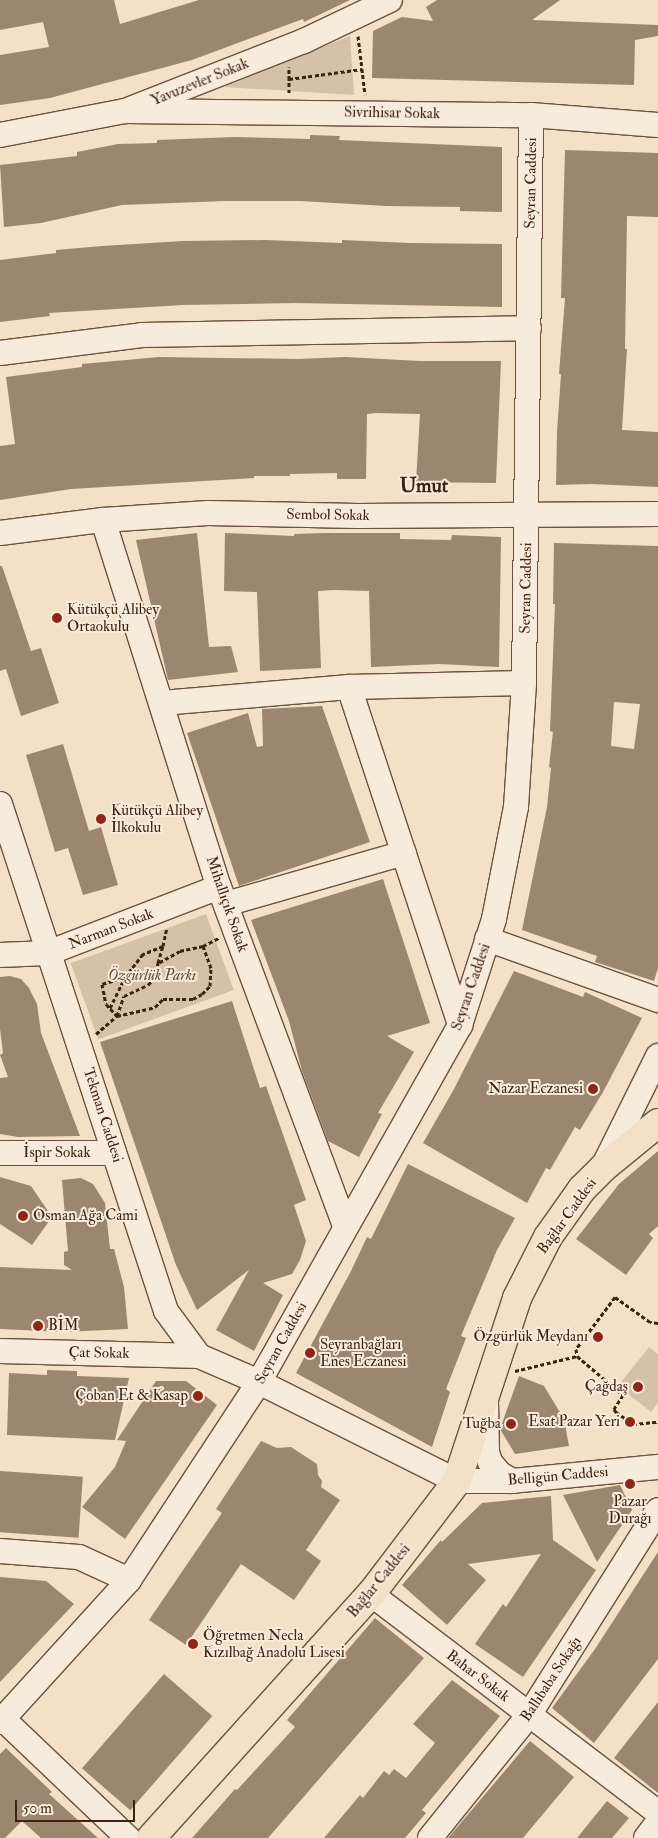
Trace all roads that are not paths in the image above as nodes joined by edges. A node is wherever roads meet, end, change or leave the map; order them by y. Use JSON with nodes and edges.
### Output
{"nodes":[{"id":1,"x":390,"y":0,"type":"edge"},
{"id":2,"x":125,"y":112,"type":"junction"},
{"id":3,"x":532,"y":115,"type":"junction"},
{"id":4,"x":658,"y":125,"type":"edge"},
{"id":5,"x":0,"y":135,"type":"edge"},
{"id":6,"x":529,"y":328,"type":"junction"},
{"id":7,"x":0,"y":353,"type":"edge"},
{"id":8,"x":658,"y":514,"type":"edge"},
{"id":9,"x":527,"y":516,"type":"junction"},
{"id":10,"x":103,"y":520,"type":"junction"},
{"id":11,"x":0,"y":533,"type":"edge"},
{"id":12,"x":524,"y":683,"type":"junction"},
{"id":13,"x":350,"y":687,"type":"junction"},
{"id":14,"x":162,"y":703,"type":"junction"},
{"id":15,"x":0,"y":804,"type":"edge"},
{"id":16,"x":404,"y":853,"type":"junction"},
{"id":17,"x":222,"y":895,"type":"junction"},
{"id":18,"x":487,"y":939,"type":"junction"},
{"id":19,"x":48,"y":953,"type":"junction"},
{"id":20,"x":0,"y":955,"type":"edge"},
{"id":21,"x":658,"y":1000,"type":"edge"},
{"id":22,"x":460,"y":1025,"type":"junction"},
{"id":23,"x":658,"y":1056,"type":"edge"},
{"id":24,"x":658,"y":1123,"type":"edge"},
{"id":25,"x":0,"y":1153,"type":"edge"},
{"id":26,"x":114,"y":1153,"type":"junction"},
{"id":27,"x":602,"y":1168,"type":"junction"},
{"id":28,"x":345,"y":1226,"type":"junction"},
{"id":29,"x":0,"y":1351,"type":"edge"},
{"id":30,"x":199,"y":1356,"type":"junction"},
{"id":31,"x":489,"y":1380,"type":"junction"},
{"id":32,"x":259,"y":1382,"type":"junction"},
{"id":33,"x":658,"y":1467,"type":"edge"},
{"id":34,"x":457,"y":1481,"type":"junction"},
{"id":35,"x":512,"y":1481,"type":"junction"},
{"id":36,"x":658,"y":1510,"type":"edge"},
{"id":37,"x":0,"y":1551,"type":"edge"},
{"id":38,"x":129,"y":1580,"type":"junction"},
{"id":39,"x":371,"y":1594,"type":"junction"},
{"id":40,"x":529,"y":1715,"type":"junction"},
{"id":41,"x":2,"y":1720,"type":"edge"},
{"id":42,"x":658,"y":1813,"type":"edge"},
{"id":43,"x":658,"y":1822,"type":"edge"},
{"id":44,"x":128,"y":1838,"type":"edge"},
{"id":45,"x":151,"y":1838,"type":"edge"},
{"id":46,"x":430,"y":1838,"type":"edge"},
{"id":47,"x":646,"y":1838,"type":"edge"}],
"edges":[{"from":1,"to":2,"type":"street","name":"Yavuzevler Sokak"},
{"from":2,"to":3,"type":"street","name":"Sivrihisar Sokak"},
{"from":2,"to":5,"type":"street","name":"Yavuzevler Sokak"},
{"from":3,"to":4,"type":"street","name":"Sivrihisar Sokak"},
{"from":3,"to":6,"type":"street","name":"Seyran Caddesi"},
{"from":6,"to":7,"type":"street"},
{"from":6,"to":9,"type":"street","name":"Seyran Caddesi"},
{"from":8,"to":9,"type":"street","name":"Sembol Sokak"},
{"from":9,"to":10,"type":"street","name":"Sembol Sokak"},
{"from":9,"to":12,"type":"street","name":"Seyran Caddesi"},
{"from":10,"to":11,"type":"street","name":"Sembol Sokak"},
{"from":10,"to":14,"type":"street","name":"Mihallıçık Sokak"},
{"from":12,"to":13,"type":"street"},
{"from":12,"to":18,"type":"street","name":"Seyran Caddesi"},
{"from":13,"to":14,"type":"street"},
{"from":13,"to":16,"type":"street"},
{"from":14,"to":17,"type":"street","name":"Mihallıçık Sokak"},
{"from":15,"to":19,"type":"street","name":"Tekman Caddesi"},
{"from":16,"to":17,"type":"street","name":"Narman Sokak"},
{"from":16,"to":22,"type":"street"},
{"from":17,"to":19,"type":"street","name":"Narman Sokak"},
{"from":17,"to":28,"type":"street","name":"Mihallıçık Sokak"},
{"from":18,"to":21,"type":"street"},
{"from":18,"to":22,"type":"street","name":"Seyran Caddesi"},
{"from":19,"to":20,"type":"street","name":"Narman Sokak"},
{"from":19,"to":26,"type":"street","name":"Tekman Caddesi"},
{"from":22,"to":28,"type":"street","name":"Seyran Caddesi"},
{"from":23,"to":27,"type":"street"},
{"from":24,"to":27,"type":"main road","name":"Bağlar Caddesi"},
{"from":25,"to":26,"type":"street","name":"İspir Sokak"},
{"from":26,"to":30,"type":"street","name":"Tekman Caddesi"},
{"from":27,"to":31,"type":"main road","name":"Bağlar Caddesi"},
{"from":28,"to":32,"type":"street","name":"Seyran Caddesi"},
{"from":29,"to":30,"type":"street","name":"Çat Sokak"},
{"from":30,"to":32,"type":"street"},
{"from":31,"to":34,"type":"main road","name":"Bağlar Caddesi"},
{"from":31,"to":35,"type":"street","name":"Bağlar Caddesi"},
{"from":32,"to":34,"type":"street"},
{"from":32,"to":38,"type":"street","name":"Seyran Caddesi"},
{"from":33,"to":35,"type":"street","name":"Belligün Caddesi"},
{"from":34,"to":35,"type":"street","name":"Belligün Caddesi"},
{"from":34,"to":39,"type":"main road","name":"Bağlar Caddesi"},
{"from":36,"to":40,"type":"street","name":"Ballıbaba Sokağı"},
{"from":37,"to":38,"type":"street"},
{"from":38,"to":41,"type":"street","name":"Seyran Caddesi"},
{"from":39,"to":40,"type":"street","name":"Bahar Sokak"},
{"from":39,"to":45,"type":"main road","name":"Bağlar Caddesi"},
{"from":40,"to":42,"type":"street","name":"Bahar Sokak"},
{"from":40,"to":46,"type":"street","name":"Ballıbaba Sokağı"},
{"from":41,"to":44,"type":"street"},
{"from":43,"to":47,"type":"street"}]}
